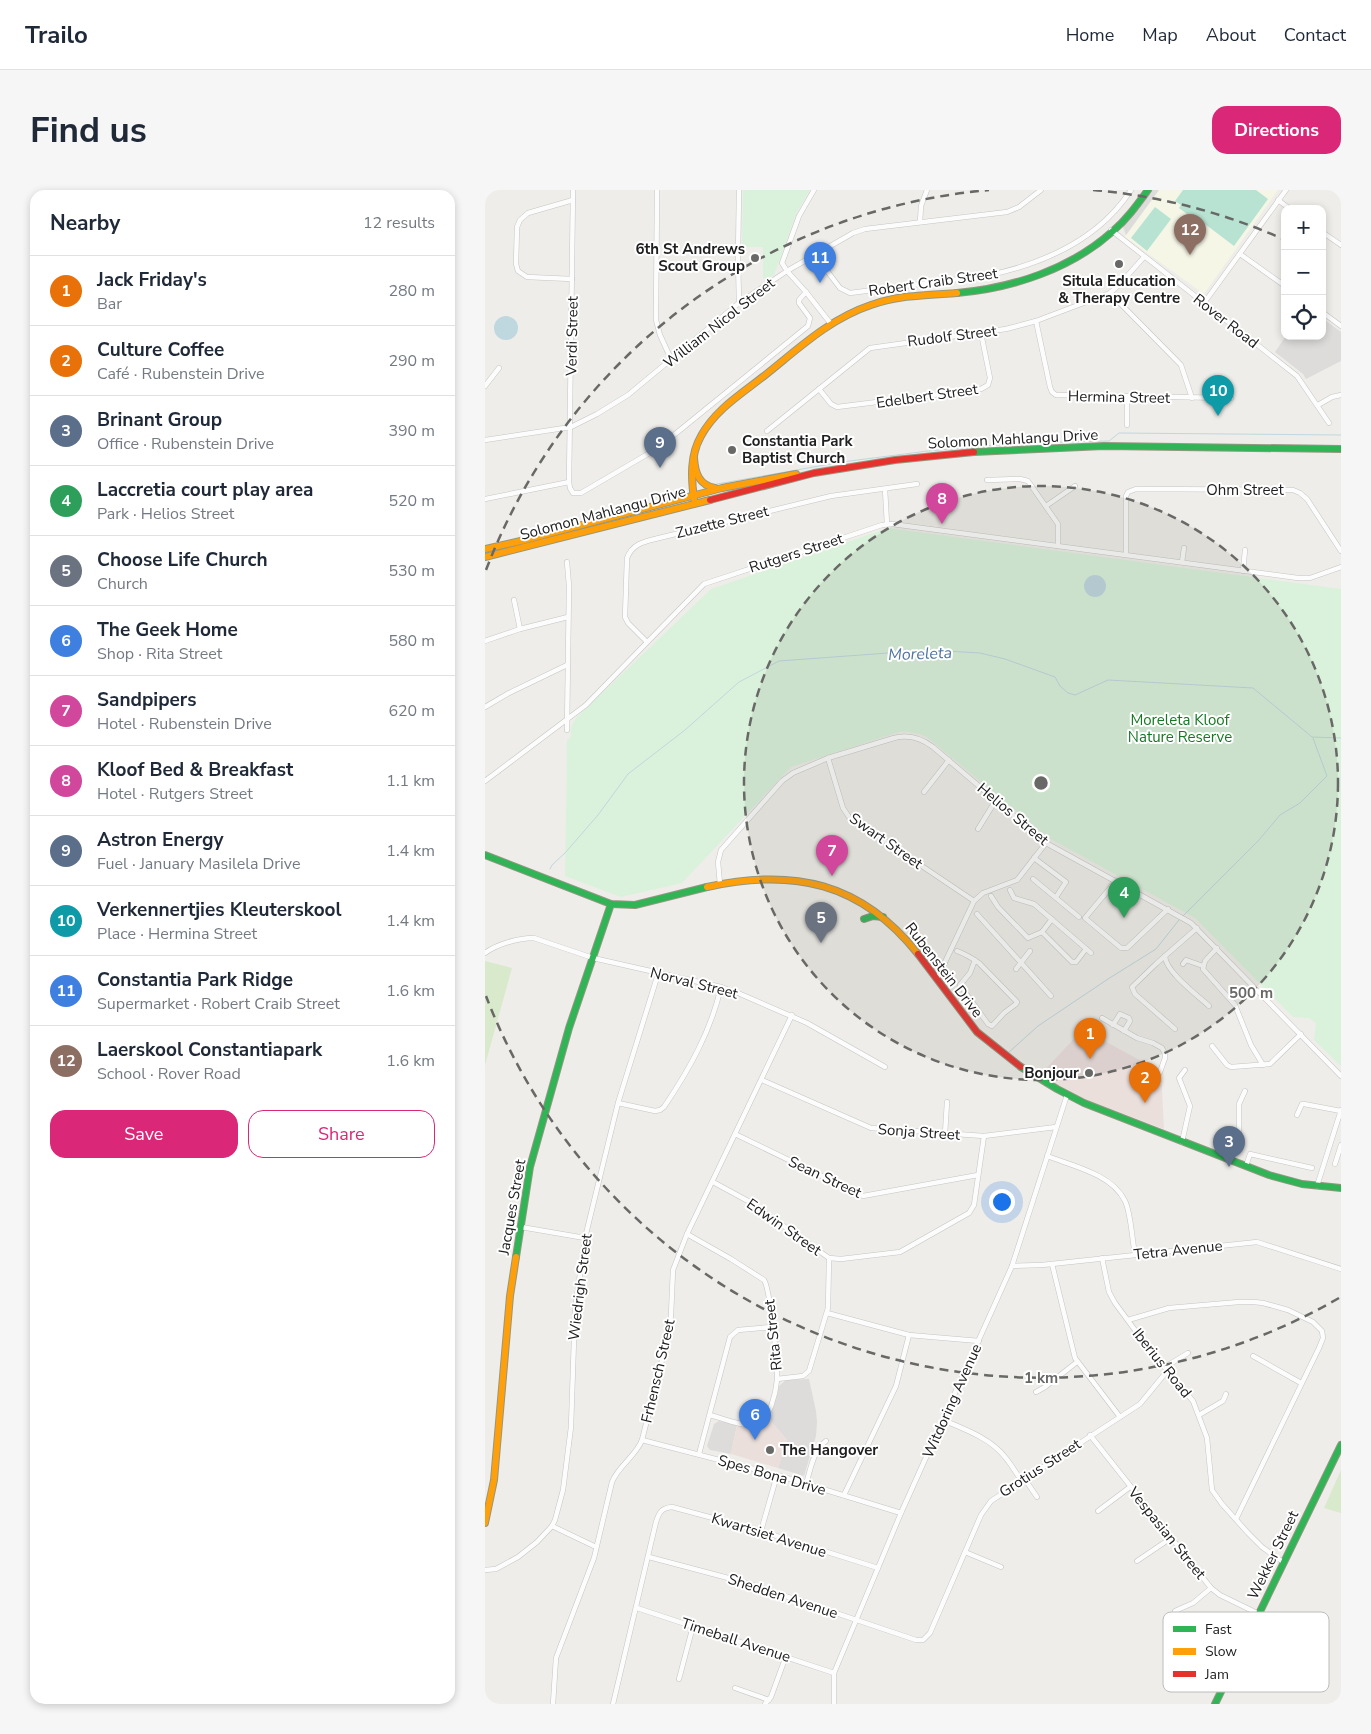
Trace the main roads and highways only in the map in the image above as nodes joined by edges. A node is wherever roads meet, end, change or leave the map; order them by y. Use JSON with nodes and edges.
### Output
{"nodes":[{"id":1,"x":1146,"y":190,"type":"edge"},
{"id":2,"x":721,"y":411,"type":"junction"},
{"id":3,"x":1341,"y":445,"type":"edge"},
{"id":4,"x":1214,"y":447,"type":"junction"},
{"id":5,"x":1341,"y":449,"type":"edge"},
{"id":6,"x":694,"y":458,"type":"junction"},
{"id":7,"x":814,"y":473,"type":"junction"},
{"id":8,"x":722,"y":488,"type":"junction"},
{"id":9,"x":693,"y":499,"type":"junction"},
{"id":10,"x":485,"y":549,"type":"edge"},
{"id":11,"x":485,"y":557,"type":"edge"},
{"id":12,"x":485,"y":855,"type":"edge"},
{"id":13,"x":862,"y":902,"type":"junction"},
{"id":14,"x":611,"y":904,"type":"junction"},
{"id":15,"x":886,"y":918,"type":"junction"},
{"id":16,"x":1341,"y":1188,"type":"edge"},
{"id":17,"x":1341,"y":1445,"type":"edge"},
{"id":18,"x":485,"y":1523,"type":"edge"},
{"id":19,"x":1260,"y":1612,"type":"edge"},
{"id":20,"x":1221,"y":1692,"type":"edge"},
{"id":21,"x":1215,"y":1704,"type":"edge"}],
"edges":[{"from":1,"to":2,"type":"main road"},
{"from":2,"to":6,"type":"main road"},
{"from":2,"to":9,"type":"main road"},
{"from":3,"to":4,"type":"main road","name":"Solomon Mahlangu Drive"},
{"from":4,"to":5,"type":"main road","name":"Solomon Mahlangu Drive"},
{"from":4,"to":7,"type":"main road","name":"Solomon Mahlangu Drive"},
{"from":6,"to":8,"type":"main road"},
{"from":6,"to":9,"type":"main road"},
{"from":7,"to":8,"type":"main road","name":"Solomon Mahlangu Drive"},
{"from":7,"to":9,"type":"main road","name":"Solomon Mahlangu Drive"},
{"from":8,"to":9,"type":"main road","name":"Solomon Mahlangu Drive"},
{"from":9,"to":10,"type":"main road","name":"Solomon Mahlangu Drive"},
{"from":9,"to":11,"type":"main road","name":"Solomon Mahlangu Drive"},
{"from":12,"to":14,"type":"main road","name":"Rubenstein Drive"},
{"from":13,"to":14,"type":"main road","name":"Rubenstein Drive"},
{"from":13,"to":15,"type":"main road","name":"Rubenstein Drive"},
{"from":13,"to":15,"type":"main road"},
{"from":14,"to":18,"type":"main road","name":"Jacques Street"},
{"from":15,"to":16,"type":"main road","name":"Rubenstein Drive"},
{"from":17,"to":19,"type":"main road","name":"Wekker Street"},
{"from":20,"to":21,"type":"main road","name":"Wekker Street"}]}
